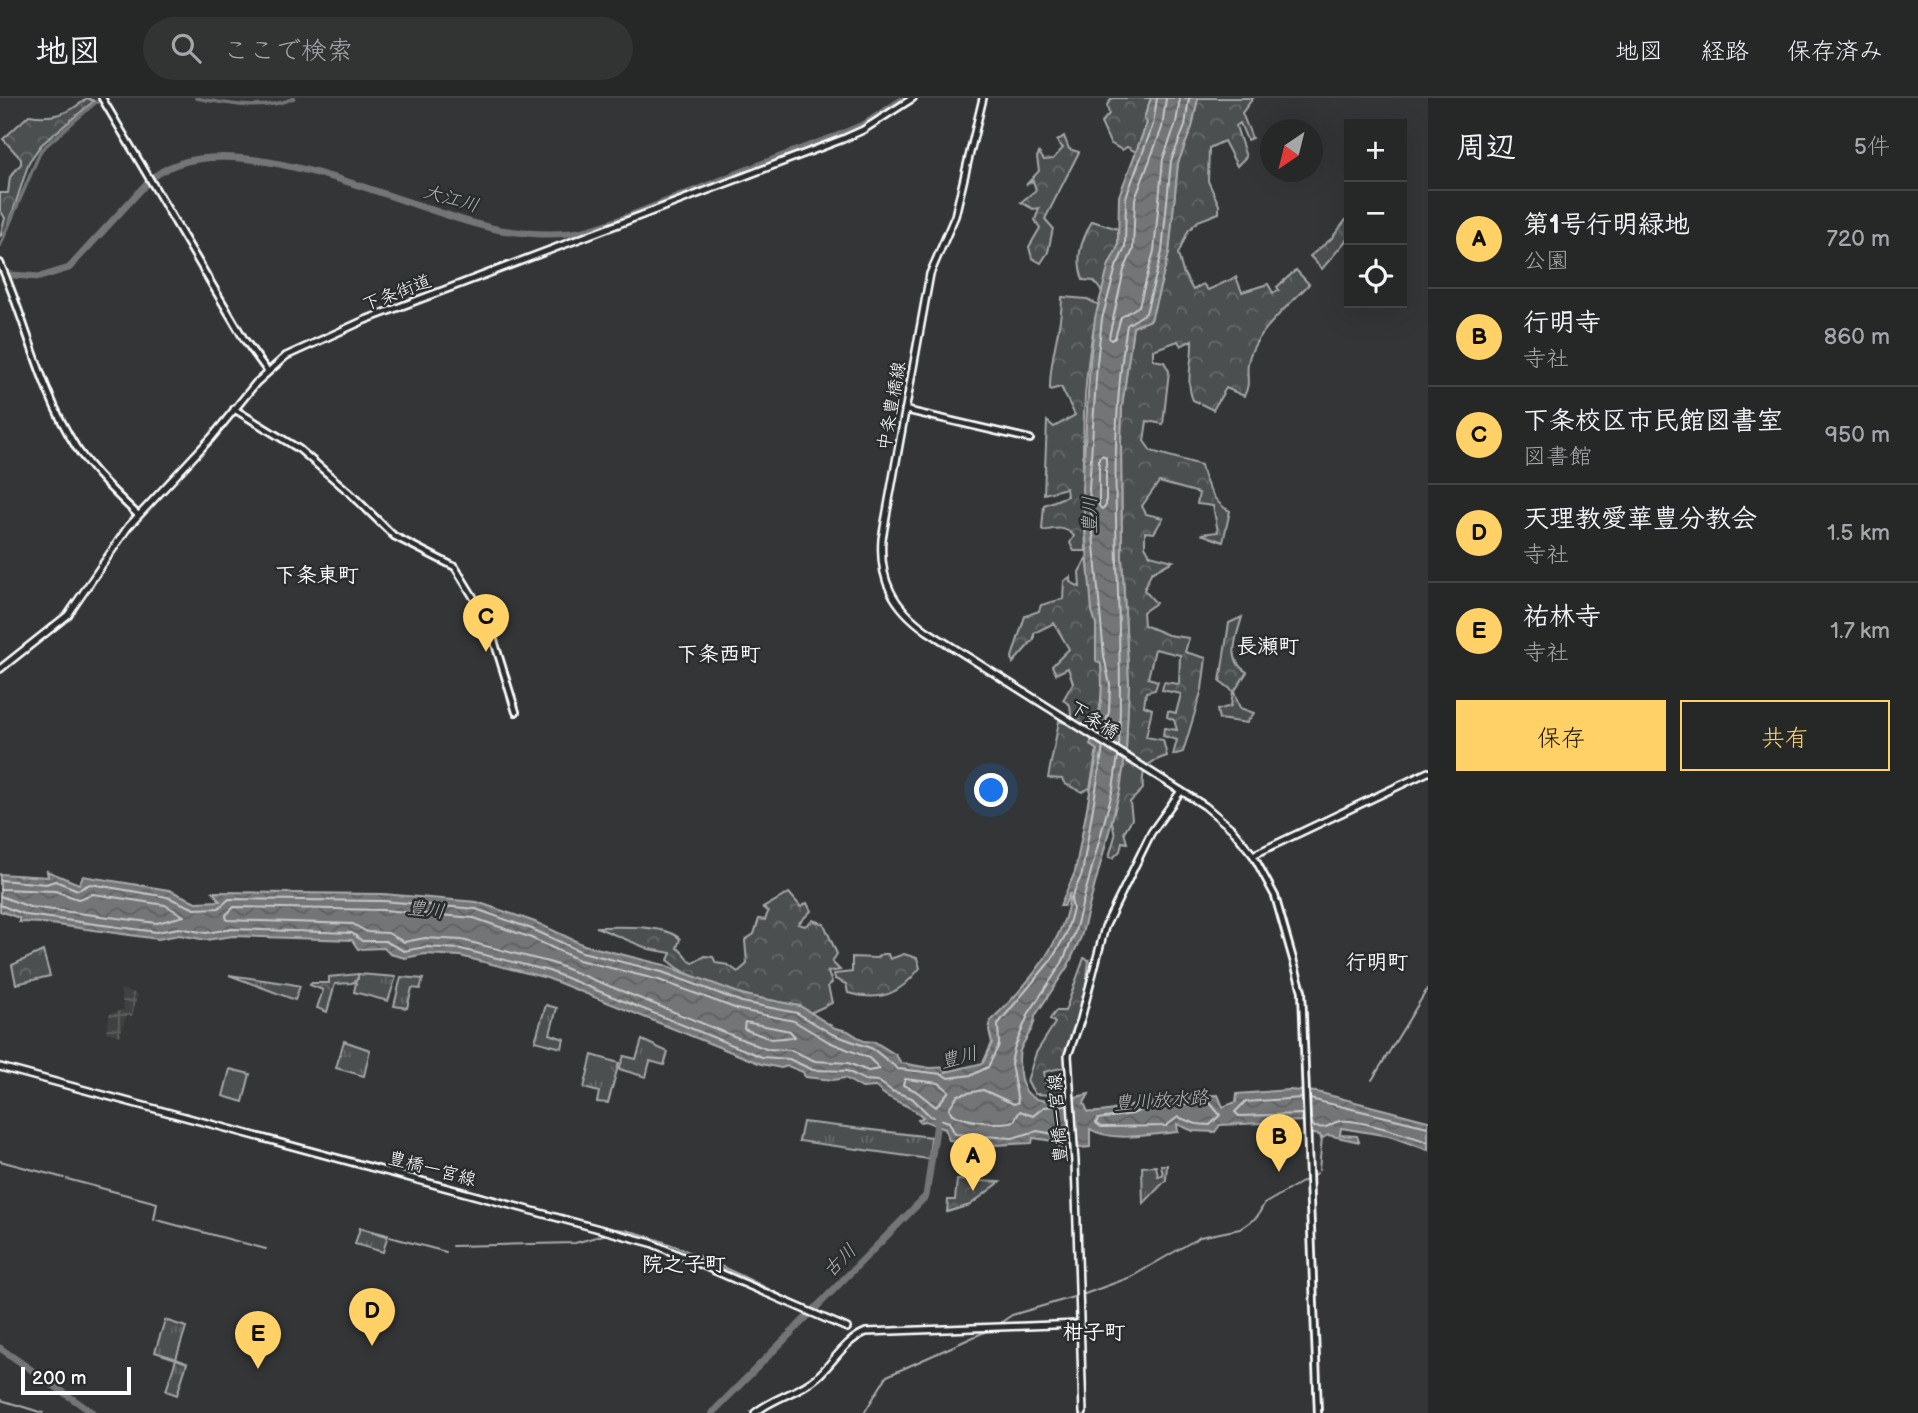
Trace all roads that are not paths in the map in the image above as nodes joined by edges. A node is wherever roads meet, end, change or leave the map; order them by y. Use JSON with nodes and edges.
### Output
{"nodes":[{"id":1,"x":913,"y":98,"type":"edge"},
{"id":2,"x":983,"y":98,"type":"edge"},
{"id":3,"x":102,"y":99,"type":"edge"},
{"id":4,"x":0,"y":263,"type":"edge"},
{"id":5,"x":268,"y":372,"type":"junction"},
{"id":6,"x":234,"y":409,"type":"junction"},
{"id":7,"x":905,"y":410,"type":"junction"},
{"id":8,"x":1030,"y":439,"type":"dead end"},
{"id":9,"x":138,"y":515,"type":"junction"},
{"id":10,"x":0,"y":669,"type":"edge"},
{"id":11,"x":997,"y":675,"type":"joint"},
{"id":12,"x":516,"y":712,"type":"dead end"},
{"id":13,"x":1428,"y":772,"type":"edge"},
{"id":14,"x":1181,"y":791,"type":"junction"},
{"id":15,"x":1253,"y":855,"type":"junction"},
{"id":16,"x":0,"y":1067,"type":"edge"},
{"id":17,"x":1080,"y":1324,"type":"junction"},
{"id":18,"x":846,"y":1328,"type":"dead end"},
{"id":19,"x":755,"y":1413,"type":"edge"},
{"id":20,"x":1083,"y":1413,"type":"edge"},
{"id":21,"x":1318,"y":1413,"type":"edge"}],
"edges":[{"from":1,"to":5,"type":"main road","name":"下条街道"},
{"from":2,"to":7,"type":"main road","name":"中条豊橋線"},
{"from":3,"to":5,"type":"street"},
{"from":4,"to":9,"type":"street"},
{"from":5,"to":6,"type":"main road","name":"下条街道"},
{"from":6,"to":9,"type":"main road","name":"下条街道"},
{"from":6,"to":12,"type":"street"},
{"from":7,"to":8,"type":"street"},
{"from":7,"to":11,"type":"main road","name":"中条豊橋線"},
{"from":9,"to":10,"type":"main road","name":"下条街道"},
{"from":11,"to":14,"type":"main road","name":"下条橋"},
{"from":13,"to":15,"type":"main road"},
{"from":14,"to":15,"type":"main road"},
{"from":14,"to":17,"type":"main road","name":"豊橋一宮線"},
{"from":15,"to":21,"type":"street"},
{"from":16,"to":18,"type":"main road","name":"豊橋一宮線"},
{"from":17,"to":19,"type":"main road"},
{"from":17,"to":20,"type":"main road"}]}
